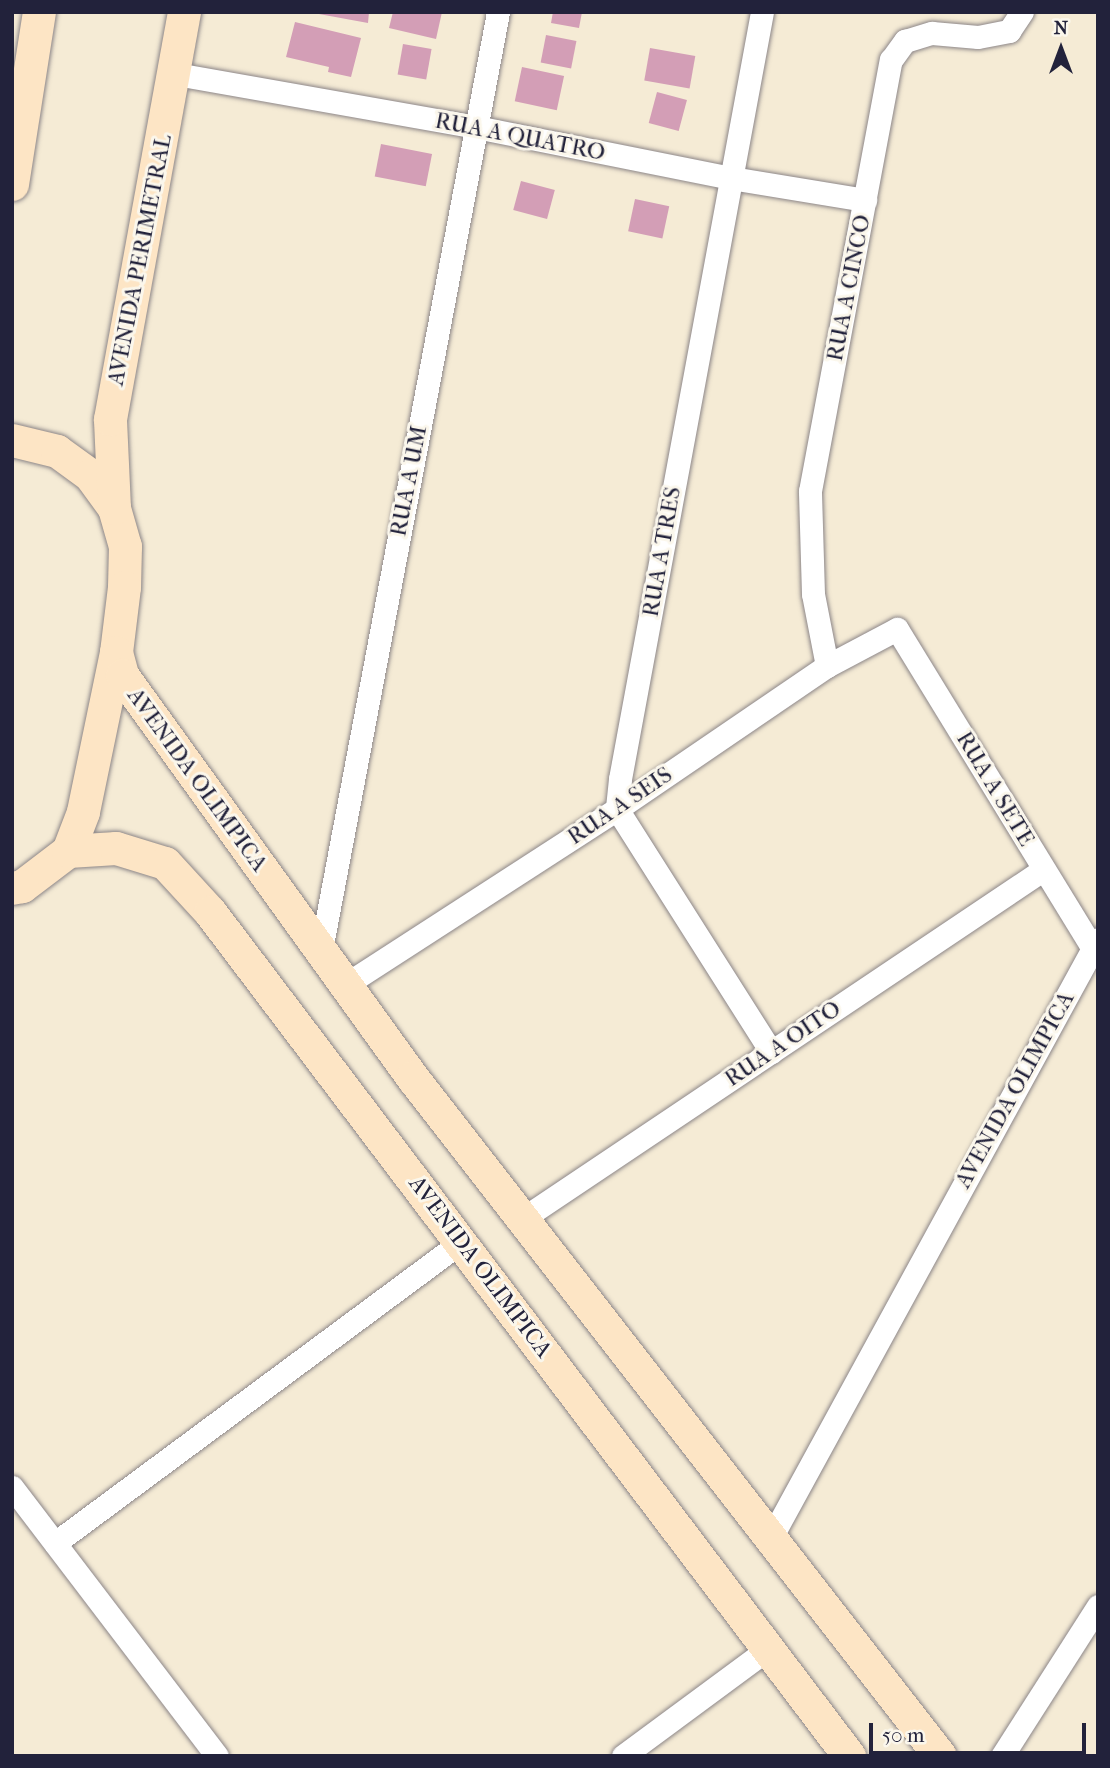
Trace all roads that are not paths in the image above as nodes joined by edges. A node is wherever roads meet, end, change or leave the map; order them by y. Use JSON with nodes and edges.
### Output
{"nodes":[{"id":1,"x":39,"y":12,"type":"edge"},
{"id":2,"x":184,"y":12,"type":"edge"},
{"id":3,"x":498,"y":12,"type":"edge"},
{"id":4,"x":762,"y":12,"type":"edge"},
{"id":5,"x":1021,"y":12,"type":"edge"},
{"id":6,"x":176,"y":74,"type":"junction"},
{"id":7,"x":477,"y":127,"type":"junction"},
{"id":8,"x":731,"y":178,"type":"junction"},
{"id":9,"x":12,"y":184,"type":"edge"},
{"id":10,"x":865,"y":200,"type":"junction"},
{"id":11,"x":12,"y":440,"type":"edge"},
{"id":12,"x":114,"y":508,"type":"junction"},
{"id":13,"x":897,"y":629,"type":"joint"},
{"id":14,"x":116,"y":652,"type":"junction"},
{"id":15,"x":827,"y":666,"type":"junction"},
{"id":16,"x":617,"y":809,"type":"junction"},
{"id":17,"x":68,"y":851,"type":"junction"},
{"id":18,"x":1044,"y":869,"type":"junction"},
{"id":19,"x":12,"y":888,"type":"edge"},
{"id":20,"x":1095,"y":944,"type":"edge"},
{"id":21,"x":321,"y":950,"type":"junction"},
{"id":22,"x":345,"y":985,"type":"junction"},
{"id":23,"x":771,"y":1052,"type":"junction"},
{"id":24,"x":522,"y":1219,"type":"junction"},
{"id":25,"x":461,"y":1242,"type":"junction"},
{"id":26,"x":12,"y":1487,"type":"edge"},
{"id":27,"x":772,"y":1536,"type":"junction"},
{"id":28,"x":55,"y":1543,"type":"junction"},
{"id":29,"x":1098,"y":1606,"type":"edge"},
{"id":30,"x":769,"y":1648,"type":"junction"},
{"id":31,"x":217,"y":1756,"type":"edge"},
{"id":32,"x":623,"y":1756,"type":"edge"},
{"id":33,"x":849,"y":1756,"type":"edge"},
{"id":34,"x":940,"y":1756,"type":"edge"},
{"id":35,"x":1002,"y":1756,"type":"edge"}],
"edges":[{"from":1,"to":9,"type":"main road"},
{"from":2,"to":6,"type":"main road","name":"AVENIDA PERIMETRAL"},
{"from":3,"to":7,"type":"street","name":"RUA A UM"},
{"from":4,"to":8,"type":"street","name":"RUA A TRES"},
{"from":5,"to":10,"type":"street","name":"RUA A CINCO"},
{"from":6,"to":7,"type":"street","name":"RUA A QUATRO"},
{"from":6,"to":12,"type":"main road","name":"AVENIDA PERIMETRAL"},
{"from":7,"to":8,"type":"street","name":"RUA A QUATRO"},
{"from":7,"to":21,"type":"street","name":"RUA A UM"},
{"from":8,"to":10,"type":"street","name":"RUA A QUATRO"},
{"from":8,"to":16,"type":"street","name":"RUA A TRES"},
{"from":10,"to":15,"type":"street","name":"RUA A CINCO"},
{"from":11,"to":12,"type":"main road","name":"AVENIDA PERIMETRAL"},
{"from":12,"to":14,"type":"main road","name":"AVENIDA PERIMETRAL"},
{"from":13,"to":15,"type":"street","name":"RUA A SEIS"},
{"from":13,"to":18,"type":"street","name":"RUA A SETE"},
{"from":14,"to":17,"type":"main road","name":"AVENIDA PERIMETRAL"},
{"from":14,"to":21,"type":"main road","name":"AVENIDA OLIMPICA"},
{"from":15,"to":16,"type":"street","name":"RUA A SEIS"},
{"from":16,"to":22,"type":"street","name":"RUA A SEIS"},
{"from":16,"to":23,"type":"street"},
{"from":17,"to":19,"type":"main road"},
{"from":17,"to":25,"type":"main road","name":"AVENIDA OLIMPICA"},
{"from":18,"to":20,"type":"street","name":"RUA A SETE"},
{"from":18,"to":23,"type":"street","name":"RUA A OITO"},
{"from":20,"to":27,"type":"street","name":"AVENIDA OLIMPICA"},
{"from":21,"to":22,"type":"main road","name":"AVENIDA OLIMPICA"},
{"from":22,"to":24,"type":"main road","name":"AVENIDA OLIMPICA"},
{"from":23,"to":24,"type":"street","name":"RUA A OITO"},
{"from":24,"to":27,"type":"main road","name":"AVENIDA OLIMPICA"},
{"from":25,"to":28,"type":"street"},
{"from":25,"to":30,"type":"main road","name":"AVENIDA OLIMPICA"},
{"from":26,"to":28,"type":"street"},
{"from":27,"to":34,"type":"main road","name":"AVENIDA OLIMPICA"},
{"from":28,"to":31,"type":"street"},
{"from":29,"to":35,"type":"street"},
{"from":30,"to":32,"type":"street"},
{"from":30,"to":33,"type":"main road","name":"AVENIDA OLIMPICA"}]}
